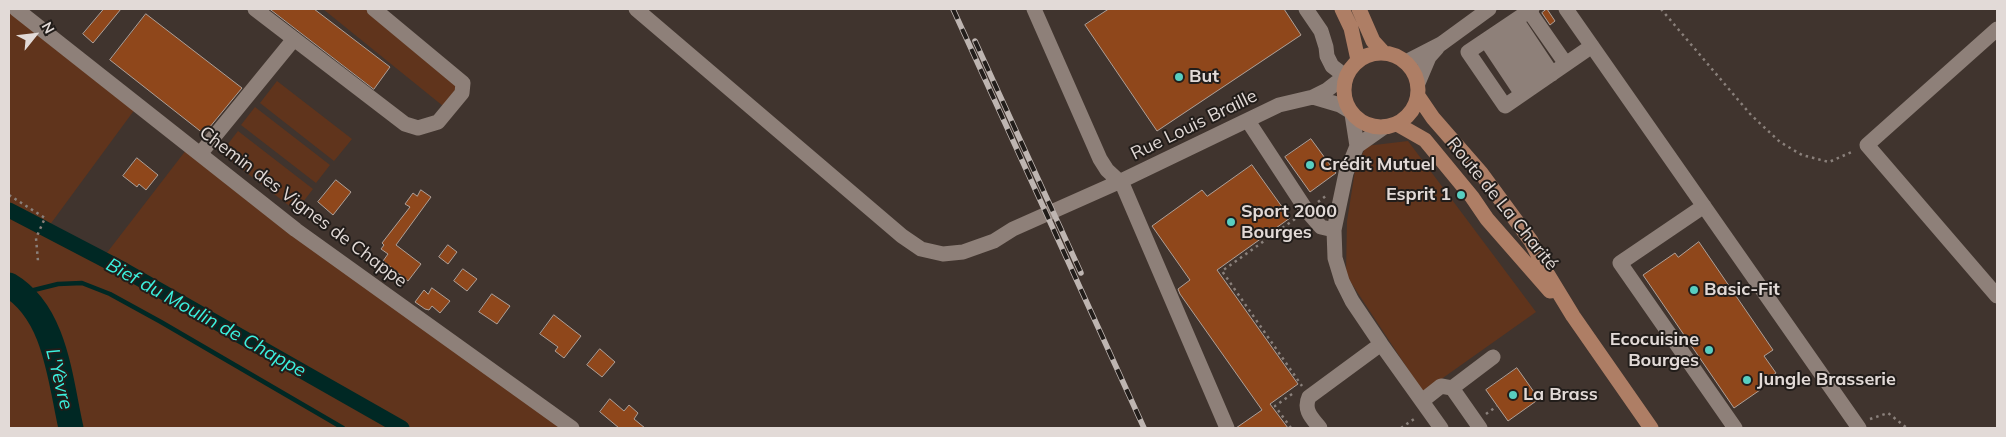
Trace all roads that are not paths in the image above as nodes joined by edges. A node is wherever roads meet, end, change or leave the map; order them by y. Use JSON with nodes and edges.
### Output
{"nodes":[{"id":1,"x":16,"y":9,"type":"edge"},
{"id":2,"x":255,"y":9,"type":"edge"},
{"id":3,"x":374,"y":9,"type":"edge"},
{"id":4,"x":636,"y":9,"type":"edge"},
{"id":5,"x":1034,"y":9,"type":"edge"},
{"id":6,"x":1306,"y":9,"type":"edge"},
{"id":7,"x":1342,"y":9,"type":"edge"},
{"id":8,"x":1359,"y":9,"type":"edge"},
{"id":9,"x":1489,"y":9,"type":"edge"},
{"id":10,"x":1533,"y":9,"type":"edge"},
{"id":11,"x":1566,"y":9,"type":"edge"},
{"id":12,"x":1502,"y":29,"type":"junction"},
{"id":13,"x":1997,"y":29,"type":"edge"},
{"id":14,"x":294,"y":39,"type":"junction"},
{"id":15,"x":1441,"y":44,"type":"junction"},
{"id":16,"x":1592,"y":46,"type":"junction"},
{"id":17,"x":1383,"y":52,"type":"junction"},
{"id":18,"x":1358,"y":60,"type":"junction"},
{"id":19,"x":1406,"y":62,"type":"junction"},
{"id":20,"x":1570,"y":62,"type":"junction"},
{"id":21,"x":1345,"y":76,"type":"junction"},
{"id":22,"x":1538,"y":83,"type":"junction"},
{"id":23,"x":1418,"y":90,"type":"junction"},
{"id":24,"x":1313,"y":97,"type":"junction"},
{"id":25,"x":1351,"y":113,"type":"junction"},
{"id":26,"x":1248,"y":121,"type":"junction"},
{"id":27,"x":1390,"y":126,"type":"junction"},
{"id":28,"x":1357,"y":146,"type":"junction"},
{"id":29,"x":200,"y":154,"type":"junction"},
{"id":30,"x":1120,"y":182,"type":"junction"},
{"id":31,"x":1704,"y":206,"type":"junction"},
{"id":32,"x":1334,"y":230,"type":"junction"},
{"id":33,"x":1997,"y":296,"type":"edge"},
{"id":34,"x":1573,"y":316,"type":"junction"},
{"id":35,"x":1381,"y":344,"type":"junction"},
{"id":36,"x":1494,"y":357,"type":"dead end"},
{"id":37,"x":1452,"y":388,"type":"junction"},
{"id":38,"x":1422,"y":401,"type":"junction"},
{"id":39,"x":572,"y":428,"type":"edge"},
{"id":40,"x":1227,"y":428,"type":"edge"},
{"id":41,"x":1320,"y":428,"type":"edge"},
{"id":42,"x":1441,"y":428,"type":"edge"},
{"id":43,"x":1480,"y":428,"type":"edge"},
{"id":44,"x":1651,"y":428,"type":"edge"},
{"id":45,"x":1735,"y":428,"type":"edge"},
{"id":46,"x":1859,"y":428,"type":"edge"}],
"edges":[{"from":1,"to":29,"type":"street","name":"Chemin des Vignes de Chappe"},
{"from":2,"to":14,"type":"street"},
{"from":3,"to":14,"type":"street"},
{"from":4,"to":30,"type":"street","name":"Rue Louis Braille"},
{"from":5,"to":30,"type":"street"},
{"from":6,"to":21,"type":"street"},
{"from":7,"to":18,"type":"main road"},
{"from":8,"to":17,"type":"main road"},
{"from":9,"to":15,"type":"street"},
{"from":10,"to":12,"type":"street"},
{"from":10,"to":20,"type":"street"},
{"from":11,"to":16,"type":"street"},
{"from":12,"to":22,"type":"street"},
{"from":12,"to":22,"type":"street"},
{"from":12,"to":22,"type":"street"},
{"from":13,"to":33,"type":"street"},
{"from":14,"to":29,"type":"street"},
{"from":15,"to":19,"type":"street"},
{"from":15,"to":23,"type":"street"},
{"from":16,"to":20,"type":"street"},
{"from":16,"to":31,"type":"street"},
{"from":17,"to":18,"type":"main road"},
{"from":17,"to":19,"type":"main road"},
{"from":18,"to":21,"type":"main road"},
{"from":19,"to":23,"type":"main road"},
{"from":20,"to":22,"type":"street"},
{"from":21,"to":24,"type":"street","name":"Rue Louis Braille"},
{"from":21,"to":25,"type":"main road"},
{"from":23,"to":27,"type":"main road"},
{"from":23,"to":34,"type":"main road","name":"Route de La Charité"},
{"from":24,"to":25,"type":"street","name":"Rue Louis Braille"},
{"from":24,"to":26,"type":"street","name":"Rue Louis Braille"},
{"from":25,"to":27,"type":"main road"},
{"from":25,"to":28,"type":"street"},
{"from":26,"to":30,"type":"street","name":"Rue Louis Braille"},
{"from":26,"to":32,"type":"street"},
{"from":27,"to":28,"type":"street"},
{"from":27,"to":34,"type":"main road","name":"Route de La Charité"},
{"from":28,"to":32,"type":"street"},
{"from":29,"to":39,"type":"street","name":"Chemin des Vignes de Chappe"},
{"from":30,"to":40,"type":"street"},
{"from":31,"to":45,"type":"street"},
{"from":31,"to":46,"type":"street"},
{"from":32,"to":35,"type":"street"},
{"from":34,"to":44,"type":"main road","name":"Route de La Charité"},
{"from":35,"to":38,"type":"street"},
{"from":35,"to":41,"type":"street"},
{"from":36,"to":37,"type":"street"},
{"from":37,"to":38,"type":"street"},
{"from":37,"to":43,"type":"street"},
{"from":38,"to":42,"type":"street"}]}
